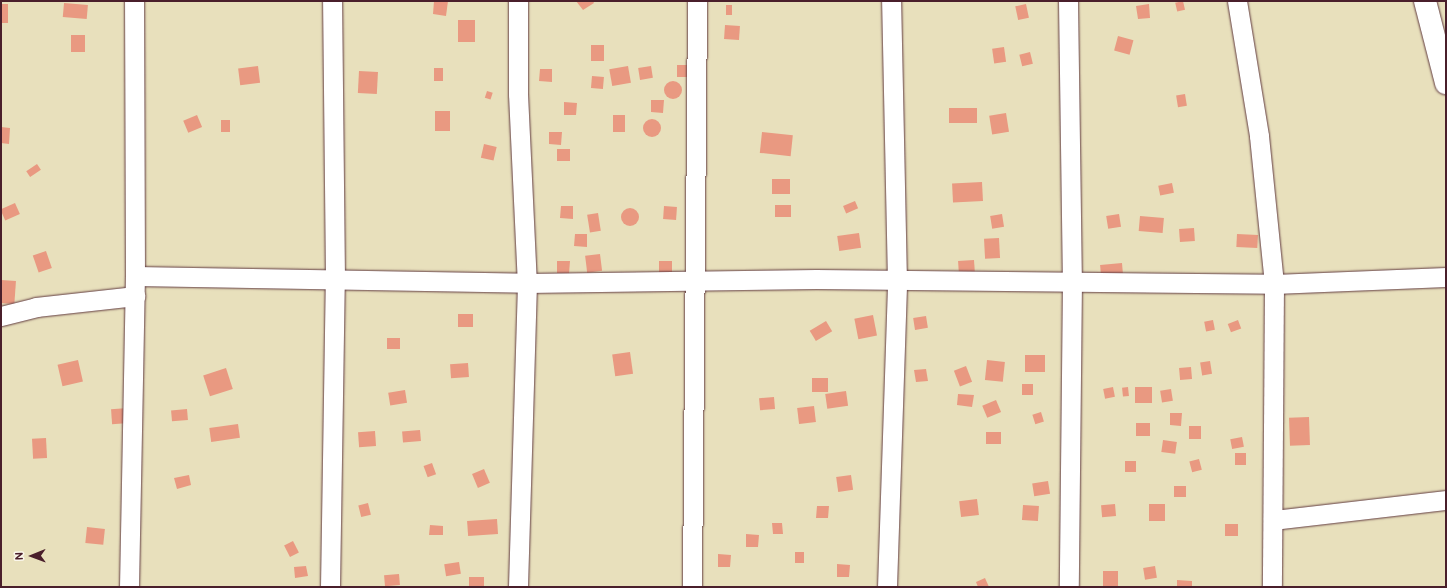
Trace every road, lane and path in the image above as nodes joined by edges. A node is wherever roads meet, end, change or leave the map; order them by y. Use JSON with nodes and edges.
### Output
{"nodes":[{"id":1,"x":134,"y":1,"type":"edge"},
{"id":2,"x":332,"y":1,"type":"edge"},
{"id":3,"x":518,"y":1,"type":"edge"},
{"id":4,"x":697,"y":1,"type":"edge"},
{"id":5,"x":891,"y":1,"type":"edge"},
{"id":6,"x":1068,"y":1,"type":"edge"},
{"id":7,"x":1237,"y":1,"type":"edge"},
{"id":8,"x":1425,"y":1,"type":"edge"},
{"id":9,"x":1445,"y":72,"type":"edge"},
{"id":10,"x":135,"y":276,"type":"junction"},
{"id":11,"x":1446,"y":277,"type":"edge"},
{"id":12,"x":335,"y":280,"type":"junction"},
{"id":13,"x":1072,"y":280,"type":"junction"},
{"id":14,"x":695,"y":281,"type":"junction"},
{"id":15,"x":897,"y":282,"type":"junction"},
{"id":16,"x":527,"y":284,"type":"junction"},
{"id":17,"x":1274,"y":284,"type":"junction"},
{"id":18,"x":135,"y":296,"type":"junction"},
{"id":19,"x":1,"y":316,"type":"edge"},
{"id":20,"x":1446,"y":500,"type":"edge"},
{"id":21,"x":1273,"y":520,"type":"junction"},
{"id":22,"x":129,"y":587,"type":"edge"},
{"id":23,"x":330,"y":587,"type":"edge"},
{"id":24,"x":518,"y":587,"type":"edge"},
{"id":25,"x":692,"y":587,"type":"edge"},
{"id":26,"x":887,"y":587,"type":"edge"},
{"id":27,"x":1069,"y":587,"type":"edge"},
{"id":28,"x":1272,"y":587,"type":"edge"}],
"edges":[{"from":1,"to":10,"type":"street"},
{"from":2,"to":12,"type":"street"},
{"from":3,"to":16,"type":"street"},
{"from":4,"to":14,"type":"street"},
{"from":5,"to":15,"type":"street"},
{"from":6,"to":13,"type":"street"},
{"from":7,"to":17,"type":"street"},
{"from":8,"to":9,"type":"main road"},
{"from":10,"to":12,"type":"street"},
{"from":10,"to":18,"type":"street"},
{"from":11,"to":17,"type":"street"},
{"from":12,"to":16,"type":"street"},
{"from":12,"to":23,"type":"street"},
{"from":13,"to":15,"type":"street"},
{"from":13,"to":17,"type":"street"},
{"from":13,"to":27,"type":"street"},
{"from":14,"to":15,"type":"street"},
{"from":14,"to":16,"type":"street"},
{"from":14,"to":25,"type":"street"},
{"from":15,"to":26,"type":"street"},
{"from":16,"to":24,"type":"street"},
{"from":17,"to":21,"type":"street"},
{"from":18,"to":19,"type":"street"},
{"from":18,"to":22,"type":"street"},
{"from":20,"to":21,"type":"street"},
{"from":21,"to":28,"type":"street"}]}
